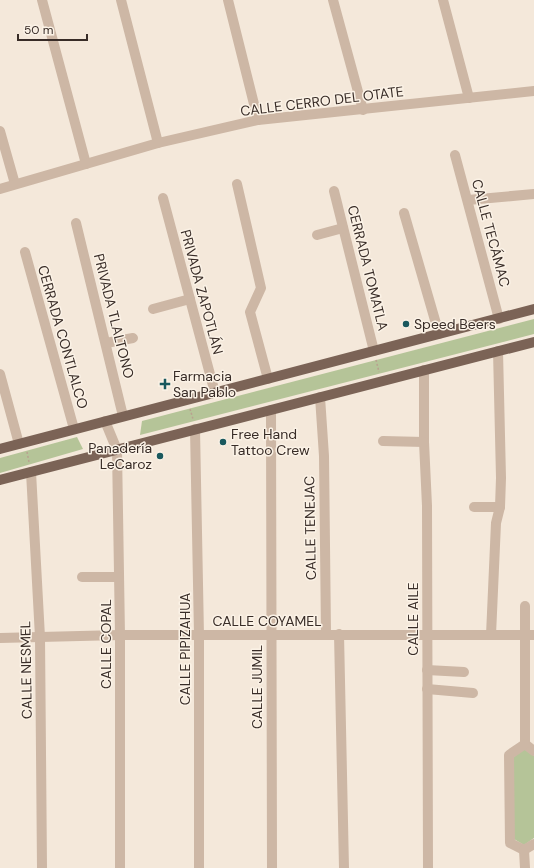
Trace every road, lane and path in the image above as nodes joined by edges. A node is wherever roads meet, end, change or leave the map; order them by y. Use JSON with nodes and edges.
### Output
{"nodes":[{"id":1,"x":42,"y":0,"type":"edge"},
{"id":2,"x":122,"y":0,"type":"edge"},
{"id":3,"x":228,"y":0,"type":"edge"},
{"id":4,"x":333,"y":0,"type":"edge"},
{"id":5,"x":443,"y":0,"type":"edge"},
{"id":6,"x":534,"y":92,"type":"edge"},
{"id":7,"x":469,"y":98,"type":"junction"},
{"id":8,"x":363,"y":110,"type":"junction"},
{"id":9,"x":258,"y":120,"type":"junction"},
{"id":10,"x":0,"y":131,"type":"edge"},
{"id":11,"x":158,"y":144,"type":"junction"},
{"id":12,"x":456,"y":156,"type":"dead end"},
{"id":13,"x":86,"y":164,"type":"junction"},
{"id":14,"x":15,"y":184,"type":"junction"},
{"id":15,"x":237,"y":184,"type":"dead end"},
{"id":16,"x":0,"y":188,"type":"edge"},
{"id":17,"x":334,"y":191,"type":"dead end"},
{"id":18,"x":534,"y":194,"type":"edge"},
{"id":19,"x":163,"y":198,"type":"dead end"},
{"id":20,"x":468,"y":200,"type":"junction"},
{"id":21,"x":404,"y":213,"type":"dead end"},
{"id":22,"x":76,"y":223,"type":"dead end"},
{"id":23,"x":343,"y":228,"type":"junction"},
{"id":24,"x":317,"y":235,"type":"dead end"},
{"id":25,"x":25,"y":252,"type":"dead end"},
{"id":26,"x":190,"y":299,"type":"junction"},
{"id":27,"x":153,"y":309,"type":"dead end"},
{"id":28,"x":534,"y":309,"type":"edge"},
{"id":29,"x":499,"y":319,"type":"junction"},
{"id":30,"x":439,"y":334,"type":"junction"},
{"id":31,"x":133,"y":338,"type":"dead end"},
{"id":32,"x":534,"y":342,"type":"edge"},
{"id":33,"x":106,"y":343,"type":"junction"},
{"id":34,"x":374,"y":351,"type":"junction"},
{"id":35,"x":498,"y":351,"type":"junction"},
{"id":36,"x":424,"y":370,"type":"junction"},
{"id":37,"x":0,"y":374,"type":"edge"},
{"id":38,"x":268,"y":379,"type":"junction"},
{"id":39,"x":381,"y":381,"type":"junction"},
{"id":40,"x":215,"y":392,"type":"junction"},
{"id":41,"x":320,"y":397,"type":"junction"},
{"id":42,"x":188,"y":400,"type":"junction"},
{"id":43,"x":271,"y":410,"type":"junction"},
{"id":44,"x":124,"y":416,"type":"junction"},
{"id":45,"x":105,"y":421,"type":"junction"},
{"id":46,"x":74,"y":429,"type":"junction"},
{"id":47,"x":195,"y":430,"type":"junction"},
{"id":48,"x":383,"y":441,"type":"dead end"},
{"id":49,"x":424,"y":442,"type":"junction"},
{"id":50,"x":22,"y":443,"type":"junction"},
{"id":51,"x":0,"y":449,"type":"edge"},
{"id":52,"x":117,"y":450,"type":"junction"},
{"id":53,"x":32,"y":472,"type":"junction"},
{"id":54,"x":0,"y":480,"type":"edge"},
{"id":55,"x":474,"y":507,"type":"dead end"},
{"id":56,"x":500,"y":507,"type":"junction"},
{"id":57,"x":119,"y":577,"type":"junction"},
{"id":58,"x":82,"y":578,"type":"dead end"},
{"id":59,"x":526,"y":606,"type":"dead end"},
{"id":60,"x":326,"y":634,"type":"junction"},
{"id":61,"x":339,"y":634,"type":"junction"},
{"id":62,"x":427,"y":634,"type":"junction"},
{"id":63,"x":120,"y":635,"type":"junction"},
{"id":64,"x":199,"y":635,"type":"junction"},
{"id":65,"x":271,"y":635,"type":"junction"},
{"id":66,"x":491,"y":635,"type":"junction"},
{"id":67,"x":529,"y":635,"type":"edge"},
{"id":68,"x":40,"y":637,"type":"junction"},
{"id":69,"x":0,"y":638,"type":"edge"},
{"id":70,"x":427,"y":670,"type":"junction"},
{"id":71,"x":464,"y":672,"type":"dead end"},
{"id":72,"x":427,"y":689,"type":"junction"},
{"id":73,"x":473,"y":693,"type":"dead end"},
{"id":74,"x":525,"y":744,"type":"junction"},
{"id":75,"x":534,"y":751,"type":"edge"},
{"id":76,"x":534,"y":844,"type":"edge"},
{"id":77,"x":524,"y":850,"type":"junction"},
{"id":78,"x":42,"y":868,"type":"edge"},
{"id":79,"x":120,"y":868,"type":"edge"},
{"id":80,"x":199,"y":868,"type":"edge"},
{"id":81,"x":272,"y":868,"type":"edge"},
{"id":82,"x":344,"y":868,"type":"edge"},
{"id":83,"x":428,"y":868,"type":"edge"},
{"id":84,"x":525,"y":868,"type":"edge"}],
"edges":[{"from":1,"to":13,"type":"street"},
{"from":2,"to":11,"type":"street"},
{"from":3,"to":9,"type":"street"},
{"from":4,"to":8,"type":"street"},
{"from":5,"to":7,"type":"street"},
{"from":6,"to":7,"type":"street","name":"CALLE CERRO DEL OTATE"},
{"from":7,"to":8,"type":"street","name":"CALLE CERRO DEL OTATE"},
{"from":8,"to":9,"type":"street","name":"CALLE CERRO DEL OTATE"},
{"from":9,"to":11,"type":"street","name":"CALLE CERRO DEL OTATE"},
{"from":10,"to":14,"type":"street"},
{"from":11,"to":13,"type":"street","name":"CALLE CERRO DEL OTATE"},
{"from":12,"to":20,"type":"street","name":"CALLE TECÁMAC"},
{"from":13,"to":14,"type":"street","name":"CALLE CERRO DEL OTATE"},
{"from":14,"to":16,"type":"street","name":"CALLE CERRO DEL OTATE"},
{"from":15,"to":38,"type":"street"},
{"from":17,"to":23,"type":"street","name":"CERRADA TOMATLA"},
{"from":18,"to":20,"type":"street"},
{"from":19,"to":26,"type":"street","name":"PRIVADA ZAPOTLÁN"},
{"from":20,"to":29,"type":"street","name":"CALLE TECÁMAC"},
{"from":21,"to":30,"type":"street"},
{"from":22,"to":33,"type":"street","name":"PRIVADA TLALTONO"},
{"from":23,"to":24,"type":"street"},
{"from":23,"to":34,"type":"street","name":"CERRADA TOMATLA"},
{"from":25,"to":46,"type":"street","name":"CERRADA CONTLALCO"},
{"from":26,"to":27,"type":"street"},
{"from":26,"to":40,"type":"street","name":"PRIVADA ZAPOTLÁN"},
{"from":28,"to":29,"type":"main road"},
{"from":29,"to":30,"type":"main road"},
{"from":30,"to":34,"type":"main road"},
{"from":31,"to":33,"type":"street"},
{"from":32,"to":35,"type":"main road"},
{"from":33,"to":44,"type":"street","name":"PRIVADA TLALTONO"},
{"from":34,"to":38,"type":"main road"},
{"from":34,"to":39,"type":"path"},
{"from":35,"to":36,"type":"main road"},
{"from":35,"to":56,"type":"street"},
{"from":36,"to":39,"type":"main road"},
{"from":36,"to":49,"type":"street","name":"CALLE AILE"},
{"from":37,"to":50,"type":"street"},
{"from":38,"to":40,"type":"main road"},
{"from":39,"to":41,"type":"main road"},
{"from":40,"to":42,"type":"main road"},
{"from":41,"to":43,"type":"main road"},
{"from":41,"to":60,"type":"street","name":"CALLE TENEJAC"},
{"from":42,"to":44,"type":"main road"},
{"from":42,"to":47,"type":"path"},
{"from":43,"to":47,"type":"main road"},
{"from":43,"to":65,"type":"street","name":"CALLE JUMIL"},
{"from":44,"to":45,"type":"main road"},
{"from":45,"to":46,"type":"main road"},
{"from":45,"to":52,"type":"street","name":"CALLE COPAL"},
{"from":46,"to":50,"type":"main road"},
{"from":47,"to":52,"type":"main road"},
{"from":47,"to":64,"type":"street","name":"CALLE PIPIZAHUA"},
{"from":48,"to":49,"type":"street"},
{"from":49,"to":62,"type":"street","name":"CALLE AILE"},
{"from":50,"to":51,"type":"main road"},
{"from":50,"to":53,"type":"path"},
{"from":52,"to":53,"type":"main road"},
{"from":52,"to":57,"type":"street","name":"CALLE COPAL"},
{"from":53,"to":54,"type":"main road"},
{"from":53,"to":68,"type":"street","name":"CALLE NESMEL"},
{"from":55,"to":56,"type":"street"},
{"from":56,"to":66,"type":"street"},
{"from":57,"to":58,"type":"street"},
{"from":57,"to":63,"type":"street","name":"CALLE COPAL"},
{"from":59,"to":67,"type":"street"},
{"from":60,"to":61,"type":"street","name":"CALLE COYAMEL"},
{"from":60,"to":65,"type":"street","name":"CALLE COYAMEL"},
{"from":61,"to":62,"type":"street","name":"CALLE COYAMEL"},
{"from":61,"to":82,"type":"street"},
{"from":62,"to":66,"type":"street","name":"CALLE COYAMEL"},
{"from":62,"to":70,"type":"street","name":"CALLE AILE"},
{"from":63,"to":64,"type":"street","name":"CALLE COYAMEL"},
{"from":63,"to":68,"type":"street","name":"CALLE COYAMEL"},
{"from":63,"to":79,"type":"street","name":"CALLE COPAL"},
{"from":64,"to":65,"type":"street","name":"CALLE COYAMEL"},
{"from":64,"to":80,"type":"street","name":"CALLE PIPIZAHUA"},
{"from":65,"to":81,"type":"street","name":"CALLE JUMIL"},
{"from":66,"to":67,"type":"street","name":"CALLE COYAMEL"},
{"from":67,"to":74,"type":"street"},
{"from":68,"to":69,"type":"street","name":"CALLE COYAMEL"},
{"from":68,"to":78,"type":"street","name":"CALLE NESMEL"},
{"from":70,"to":71,"type":"street"},
{"from":70,"to":72,"type":"street","name":"CALLE AILE"},
{"from":72,"to":73,"type":"street"},
{"from":72,"to":83,"type":"street","name":"CALLE AILE"},
{"from":74,"to":75,"type":"street"},
{"from":74,"to":77,"type":"street"},
{"from":76,"to":77,"type":"street"},
{"from":77,"to":84,"type":"street"}]}
